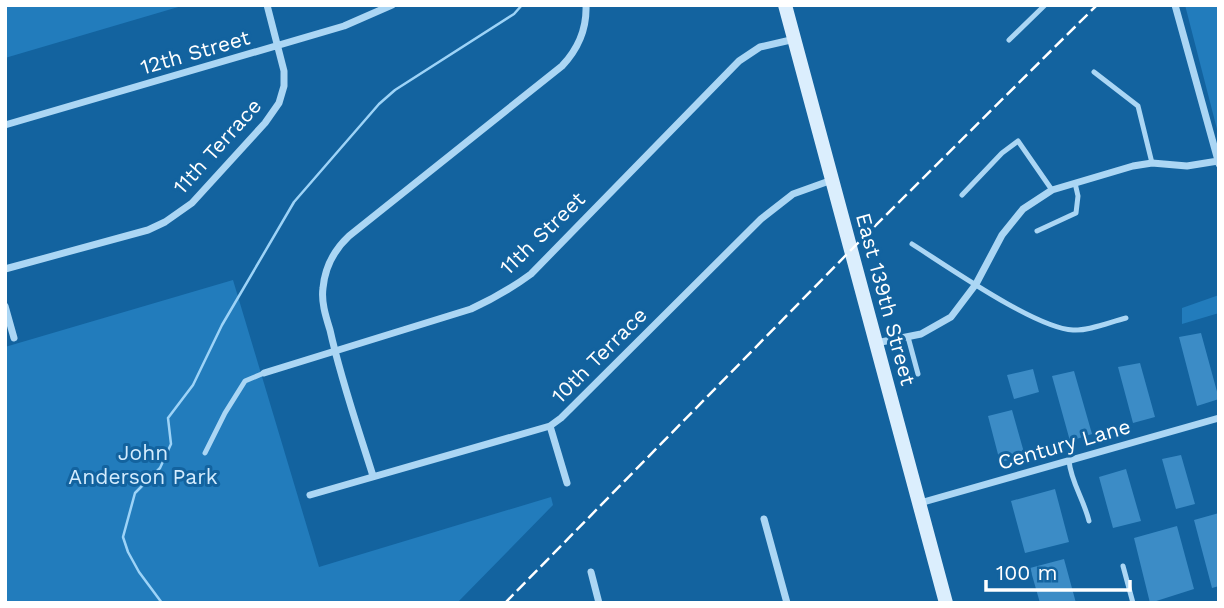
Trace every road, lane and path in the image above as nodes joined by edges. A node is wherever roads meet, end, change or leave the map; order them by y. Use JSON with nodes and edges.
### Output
{"nodes":[{"id":1,"x":267,"y":5,"type":"edge"},
{"id":2,"x":392,"y":5,"type":"edge"},
{"id":3,"x":586,"y":5,"type":"edge"},
{"id":4,"x":785,"y":5,"type":"edge"},
{"id":5,"x":1045,"y":5,"type":"edge"},
{"id":6,"x":1175,"y":5,"type":"edge"},
{"id":7,"x":795,"y":39,"type":"junction"},
{"id":8,"x":1009,"y":40,"type":"dead end"},
{"id":9,"x":279,"y":46,"type":"junction"},
{"id":10,"x":1094,"y":72,"type":"dead end"},
{"id":11,"x":5,"y":125,"type":"edge"},
{"id":12,"x":1152,"y":163,"type":"junction"},
{"id":13,"x":1218,"y":163,"type":"edge"},
{"id":14,"x":832,"y":180,"type":"junction"},
{"id":15,"x":1075,"y":183,"type":"junction"},
{"id":16,"x":1052,"y":190,"type":"junction"},
{"id":17,"x":962,"y":195,"type":"dead end"},
{"id":18,"x":1037,"y":231,"type":"dead end"},
{"id":19,"x":912,"y":244,"type":"dead end"},
{"id":20,"x":5,"y":270,"type":"edge"},
{"id":21,"x":976,"y":284,"type":"junction"},
{"id":22,"x":5,"y":306,"type":"edge"},
{"id":23,"x":1126,"y":318,"type":"dead end"},
{"id":24,"x":908,"y":337,"type":"junction"},
{"id":25,"x":14,"y":338,"type":"dead end"},
{"id":26,"x":876,"y":343,"type":"junction"},
{"id":27,"x":334,"y":351,"type":"junction"},
{"id":28,"x":264,"y":373,"type":"joint"},
{"id":29,"x":918,"y":374,"type":"dead end"},
{"id":30,"x":1219,"y":418,"type":"edge"},
{"id":31,"x":550,"y":426,"type":"junction"},
{"id":32,"x":205,"y":453,"type":"dead end"},
{"id":33,"x":1069,"y":461,"type":"junction"},
{"id":34,"x":373,"y":476,"type":"junction"},
{"id":35,"x":567,"y":484,"type":"dead end"},
{"id":36,"x":310,"y":495,"type":"dead end"},
{"id":37,"x":920,"y":503,"type":"junction"},
{"id":38,"x":764,"y":519,"type":"dead end"},
{"id":39,"x":1089,"y":521,"type":"dead end"},
{"id":40,"x":1123,"y":566,"type":"dead end"},
{"id":41,"x":591,"y":572,"type":"dead end"},
{"id":42,"x":599,"y":603,"type":"edge"},
{"id":43,"x":787,"y":603,"type":"edge"},
{"id":44,"x":946,"y":603,"type":"edge"},
{"id":45,"x":1133,"y":603,"type":"edge"}],
"edges":[{"from":1,"to":9,"type":"street","name":"11th Terrace"},
{"from":2,"to":9,"type":"street","name":"12th Street"},
{"from":3,"to":27,"type":"street"},
{"from":4,"to":7,"type":"street","name":"East 139th Street"},
{"from":5,"to":8,"type":"lane"},
{"from":6,"to":13,"type":"street"},
{"from":7,"to":14,"type":"street","name":"East 139th Street"},
{"from":7,"to":27,"type":"street","name":"11th Street"},
{"from":9,"to":11,"type":"street","name":"12th Street"},
{"from":9,"to":20,"type":"street","name":"11th Terrace"},
{"from":10,"to":12,"type":"lane"},
{"from":12,"to":13,"type":"street"},
{"from":12,"to":15,"type":"street"},
{"from":14,"to":26,"type":"street","name":"East 139th Street"},
{"from":14,"to":31,"type":"street","name":"10th Terrace"},
{"from":15,"to":16,"type":"street"},
{"from":15,"to":18,"type":"lane"},
{"from":16,"to":17,"type":"lane"},
{"from":16,"to":21,"type":"street"},
{"from":19,"to":21,"type":"lane"},
{"from":21,"to":23,"type":"lane"},
{"from":21,"to":24,"type":"street"},
{"from":22,"to":25,"type":"street"},
{"from":24,"to":26,"type":"street"},
{"from":24,"to":29,"type":"lane"},
{"from":26,"to":37,"type":"street","name":"East 139th Street"},
{"from":27,"to":28,"type":"street","name":"11th Street"},
{"from":27,"to":34,"type":"street"},
{"from":28,"to":32,"type":"lane"},
{"from":30,"to":33,"type":"street","name":"Century Lane"},
{"from":31,"to":34,"type":"street","name":"10th Terrace"},
{"from":31,"to":35,"type":"street"},
{"from":33,"to":37,"type":"street","name":"Century Lane"},
{"from":33,"to":39,"type":"lane"},
{"from":34,"to":36,"type":"street","name":"10th Terrace"},
{"from":37,"to":44,"type":"street","name":"East 139th Street"},
{"from":38,"to":43,"type":"street"},
{"from":40,"to":45,"type":"lane"},
{"from":41,"to":42,"type":"street"}]}
